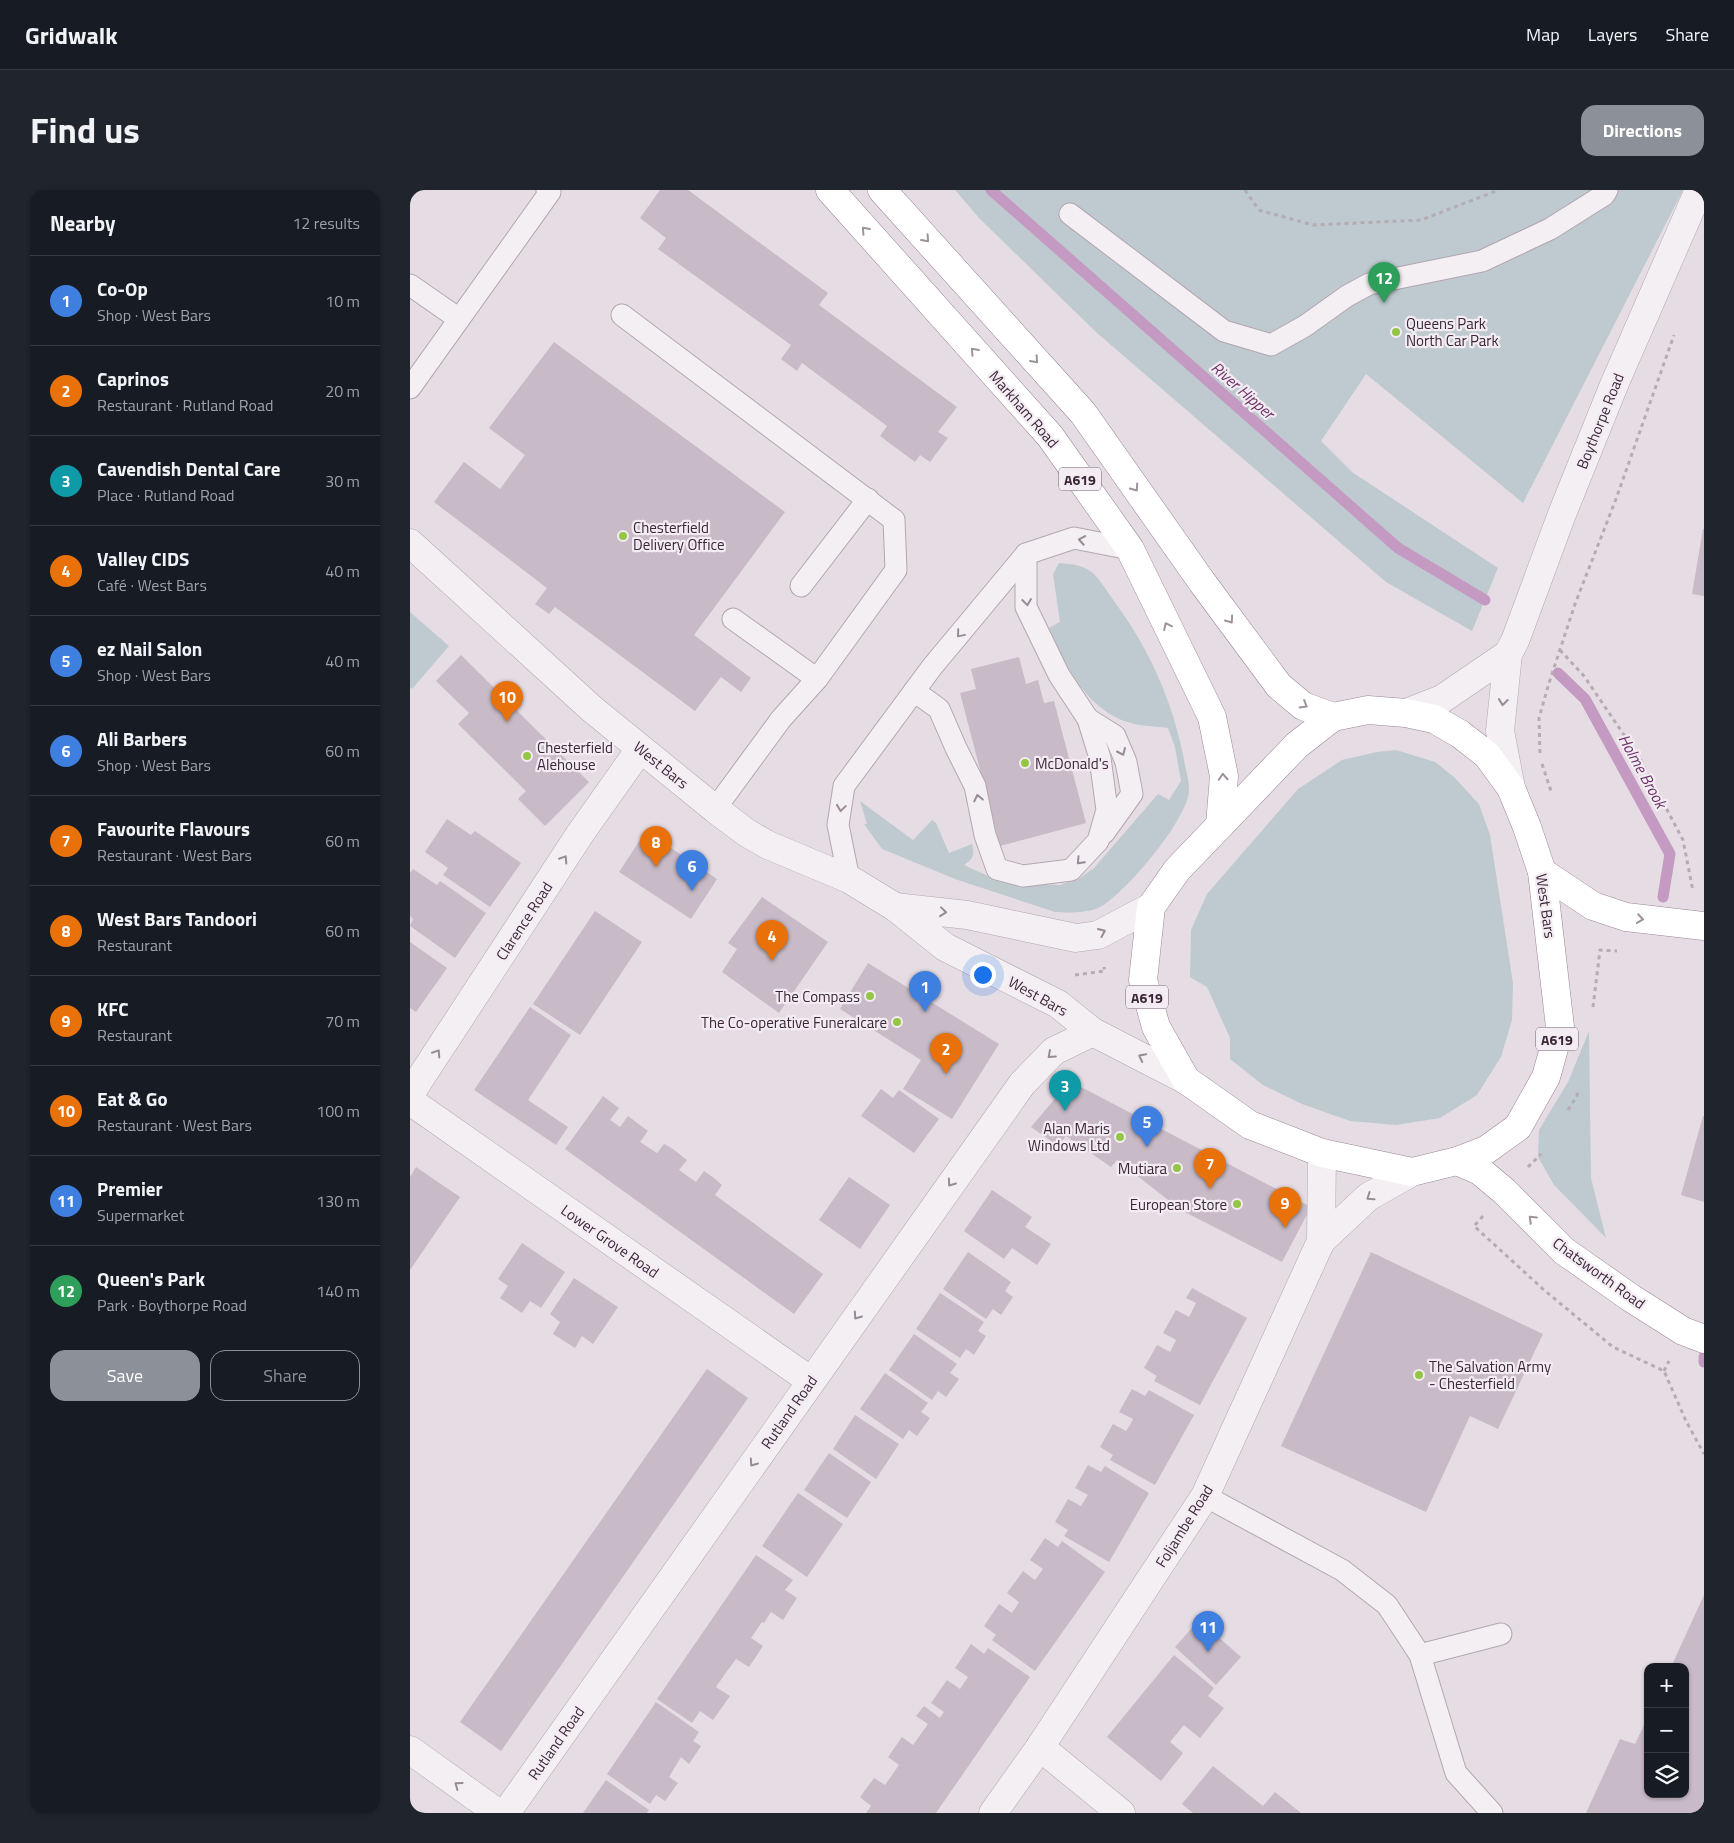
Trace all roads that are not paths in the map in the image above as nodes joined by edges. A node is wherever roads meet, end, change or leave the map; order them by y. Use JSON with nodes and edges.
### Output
{"nodes":[{"id":1,"x":546,"y":190,"type":"edge"},
{"id":2,"x":830,"y":190,"type":"edge"},
{"id":3,"x":882,"y":190,"type":"edge"},
{"id":4,"x":1607,"y":190,"type":"edge"},
{"id":5,"x":1702,"y":190,"type":"edge"},
{"id":6,"x":1070,"y":214,"type":"dead end"},
{"id":7,"x":410,"y":285,"type":"edge"},
{"id":8,"x":622,"y":315,"type":"dead end"},
{"id":9,"x":459,"y":319,"type":"junction"},
{"id":10,"x":410,"y":388,"type":"edge"},
{"id":11,"x":868,"y":499,"type":"junction"},
{"id":12,"x":410,"y":543,"type":"edge"},
{"id":13,"x":1130,"y":549,"type":"junction"},
{"id":14,"x":1026,"y":554,"type":"junction"},
{"id":15,"x":801,"y":586,"type":"dead end"},
{"id":16,"x":733,"y":619,"type":"dead end"},
{"id":17,"x":1508,"y":654,"type":"junction"},
{"id":18,"x":817,"y":679,"type":"junction"},
{"id":19,"x":914,"y":690,"type":"junction"},
{"id":20,"x":1406,"y":712,"type":"junction"},
{"id":21,"x":1333,"y":717,"type":"junction"},
{"id":22,"x":640,"y":749,"type":"junction"},
{"id":23,"x":1511,"y":788,"type":"junction"},
{"id":24,"x":715,"y":809,"type":"junction"},
{"id":25,"x":1220,"y":825,"type":"junction"},
{"id":26,"x":1542,"y":872,"type":"junction"},
{"id":27,"x":849,"y":879,"type":"junction"},
{"id":28,"x":1151,"y":907,"type":"junction"},
{"id":29,"x":895,"y":908,"type":"junction"},
{"id":30,"x":1704,"y":926,"type":"edge"},
{"id":31,"x":1093,"y":1032,"type":"junction"},
{"id":32,"x":1186,"y":1080,"type":"junction"},
{"id":33,"x":410,"y":1094,"type":"edge"},
{"id":34,"x":410,"y":1101,"type":"edge"},
{"id":35,"x":1322,"y":1152,"type":"junction"},
{"id":36,"x":1457,"y":1161,"type":"junction"},
{"id":37,"x":1412,"y":1172,"type":"junction"},
{"id":38,"x":1321,"y":1241,"type":"junction"},
{"id":39,"x":1694,"y":1335,"type":"edge"},
{"id":40,"x":811,"y":1381,"type":"junction"},
{"id":41,"x":1205,"y":1496,"type":"junction"},
{"id":42,"x":1501,"y":1634,"type":"dead end"},
{"id":43,"x":1420,"y":1654,"type":"junction"},
{"id":44,"x":1040,"y":1747,"type":"junction"},
{"id":45,"x":410,"y":1750,"type":"edge"},
{"id":46,"x":498,"y":1813,"type":"edge"},
{"id":47,"x":506,"y":1813,"type":"edge"},
{"id":48,"x":993,"y":1813,"type":"edge"},
{"id":49,"x":1121,"y":1813,"type":"edge"},
{"id":50,"x":1492,"y":1813,"type":"edge"}],
"edges":[{"from":1,"to":9,"type":"lane"},
{"from":13,"to":2,"type":"highway","name":"Markham Road","number":"A619","one_way":true},
{"from":3,"to":21,"type":"highway","number":"A619","one_way":true},
{"from":4,"to":6,"type":"lane"},
{"from":5,"to":17,"type":"street","name":"Boythorpe Road"},
{"from":7,"to":9,"type":"lane"},
{"from":8,"to":11,"type":"lane"},
{"from":9,"to":10,"type":"lane"},
{"from":11,"to":15,"type":"lane"},
{"from":11,"to":18,"type":"lane"},
{"from":12,"to":22,"type":"street","name":"West Bars"},
{"from":13,"to":14,"type":"lane","one_way":true},
{"from":25,"to":13,"type":"highway","name":"Markham Road","number":"A619","one_way":true},
{"from":14,"to":19,"type":"lane","one_way":true},
{"from":14,"to":19,"type":"lane","one_way":true},
{"from":16,"to":18,"type":"lane"},
{"from":17,"to":20,"type":"street","name":"Boythorpe Road"},
{"from":17,"to":23,"type":"street","name":"Boythorpe Road","one_way":true},
{"from":18,"to":24,"type":"lane"},
{"from":19,"to":27,"type":"lane","one_way":true},
{"from":20,"to":21,"type":"highway","name":"West Bars","number":"A619"},
{"from":20,"to":23,"type":"highway","name":"West Bars","number":"A619"},
{"from":21,"to":25,"type":"highway","name":"West Bars","number":"A619"},
{"from":22,"to":24,"type":"street","name":"West Bars"},
{"from":33,"to":22,"type":"street","name":"Clarence Road","one_way":true},
{"from":23,"to":26,"type":"highway","name":"West Bars","number":"A619"},
{"from":24,"to":27,"type":"street","name":"West Bars"},
{"from":25,"to":28,"type":"highway","name":"West Bars","number":"A619"},
{"from":26,"to":30,"type":"highway","one_way":true},
{"from":26,"to":36,"type":"highway","name":"West Bars","number":"A619"},
{"from":27,"to":29,"type":"street","name":"West Bars"},
{"from":29,"to":28,"type":"street","name":"West Bars","one_way":true},
{"from":28,"to":32,"type":"highway","name":"West Bars","number":"A619"},
{"from":29,"to":31,"type":"street","name":"West Bars"},
{"from":32,"to":31,"type":"street","name":"West Bars","one_way":true},
{"from":31,"to":40,"type":"street","name":"Rutland Road","one_way":true},
{"from":32,"to":35,"type":"highway","name":"West Bars","number":"A619"},
{"from":34,"to":40,"type":"street","name":"Lower Grove Road"},
{"from":35,"to":37,"type":"highway","name":"West Bars","number":"A619"},
{"from":35,"to":38,"type":"street","name":"Foljambe Road"},
{"from":36,"to":37,"type":"highway","name":"West Bars","number":"A619"},
{"from":39,"to":36,"type":"highway","name":"Chatsworth Road","one_way":true},
{"from":37,"to":38,"type":"street","one_way":true},
{"from":38,"to":41,"type":"street","name":"Foljambe Road"},
{"from":40,"to":47,"type":"street","name":"Rutland Road","one_way":true},
{"from":41,"to":43,"type":"lane"},
{"from":41,"to":44,"type":"street","name":"Foljambe Road"},
{"from":42,"to":43,"type":"lane"},
{"from":43,"to":50,"type":"lane"},
{"from":44,"to":48,"type":"street","name":"Foljambe Road"},
{"from":44,"to":49,"type":"street"},
{"from":46,"to":45,"type":"street","one_way":true}]}
